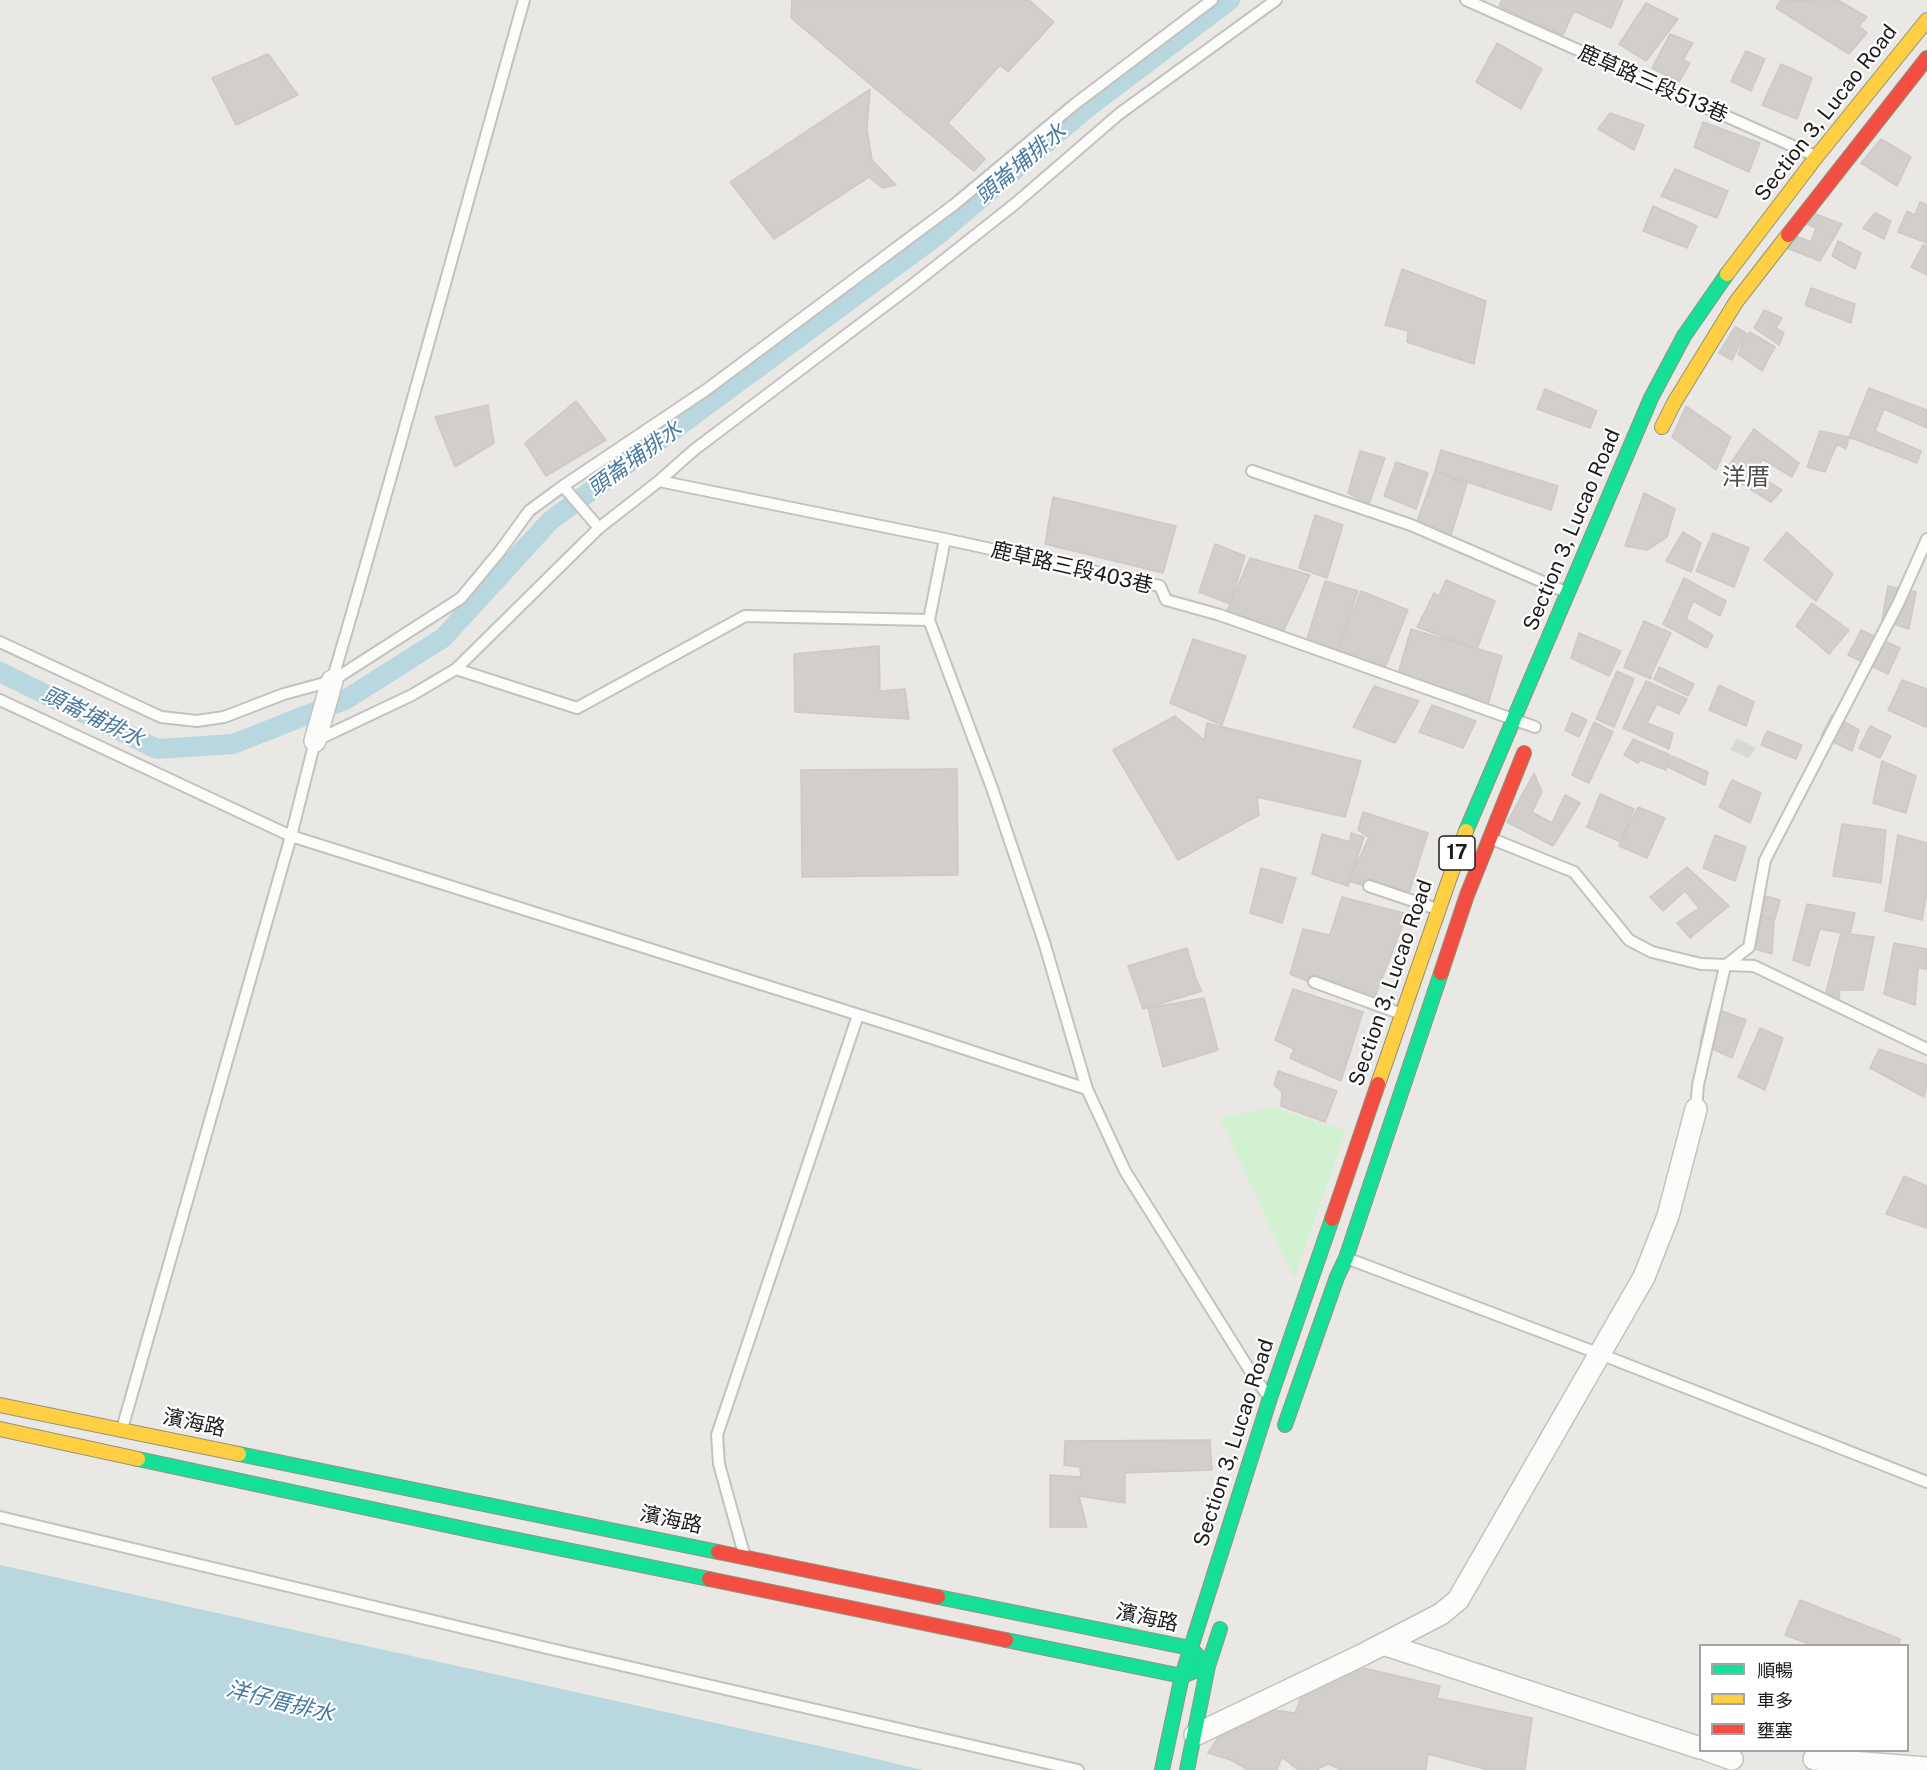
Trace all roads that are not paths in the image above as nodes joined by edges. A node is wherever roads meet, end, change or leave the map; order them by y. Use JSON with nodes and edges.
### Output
{"nodes":[{"id":1,"x":524,"y":0,"type":"edge"},
{"id":2,"x":1212,"y":0,"type":"edge"},
{"id":3,"x":1276,"y":0,"type":"edge"},
{"id":4,"x":1466,"y":0,"type":"edge"},
{"id":5,"x":1198,"y":4,"type":"edge"},
{"id":6,"x":1927,"y":20,"type":"edge"},
{"id":7,"x":1927,"y":58,"type":"edge"},
{"id":8,"x":1827,"y":165,"type":"junction"},
{"id":9,"x":1713,"y":292,"type":"junction"},
{"id":10,"x":1736,"y":302,"type":"junction"},
{"id":11,"x":1684,"y":336,"type":"junction"},
{"id":12,"x":1707,"y":347,"type":"junction"},
{"id":13,"x":1656,"y":441,"type":"dead end"},
{"id":14,"x":1252,"y":471,"type":"dead end"},
{"id":15,"x":659,"y":481,"type":"junction"},
{"id":16,"x":563,"y":486,"type":"junction"},
{"id":17,"x":599,"y":528,"type":"junction"},
{"id":18,"x":945,"y":539,"type":"junction"},
{"id":19,"x":1927,"y":539,"type":"edge"},
{"id":20,"x":1569,"y":593,"type":"junction"},
{"id":21,"x":929,"y":620,"type":"junction"},
{"id":22,"x":0,"y":642,"type":"edge"},
{"id":23,"x":456,"y":669,"type":"junction"},
{"id":24,"x":332,"y":681,"type":"junction"},
{"id":25,"x":0,"y":700,"type":"edge"},
{"id":26,"x":1514,"y":719,"type":"junction"},
{"id":27,"x":1538,"y":721,"type":"joint"},
{"id":28,"x":315,"y":741,"type":"junction"},
{"id":29,"x":291,"y":836,"type":"junction"},
{"id":30,"x":1489,"y":837,"type":"junction"},
{"id":31,"x":1369,"y":886,"type":"dead end"},
{"id":32,"x":1438,"y":910,"type":"junction"},
{"id":33,"x":1459,"y":920,"type":"junction"},
{"id":34,"x":1725,"y":966,"type":"junction"},
{"id":35,"x":1314,"y":982,"type":"dead end"},
{"id":36,"x":858,"y":1015,"type":"junction"},
{"id":37,"x":1413,"y":1019,"type":"junction"},
{"id":38,"x":1927,"y":1049,"type":"edge"},
{"id":39,"x":1087,"y":1089,"type":"junction"},
{"id":40,"x":1696,"y":1109,"type":"joint"},
{"id":41,"x":1346,"y":1258,"type":"junction"},
{"id":42,"x":1600,"y":1354,"type":"junction"},
{"id":43,"x":1270,"y":1398,"type":"junction"},
{"id":44,"x":0,"y":1405,"type":"edge"},
{"id":45,"x":0,"y":1429,"type":"edge"},
{"id":46,"x":122,"y":1429,"type":"junction"},
{"id":47,"x":1281,"y":1437,"type":"dead end"},
{"id":48,"x":1927,"y":1482,"type":"edge"},
{"id":49,"x":0,"y":1517,"type":"edge"},
{"id":50,"x":745,"y":1557,"type":"junction"},
{"id":51,"x":1226,"y":1612,"type":"dead end"},
{"id":52,"x":1383,"y":1644,"type":"junction"},
{"id":53,"x":1190,"y":1648,"type":"junction"},
{"id":54,"x":1208,"y":1666,"type":"junction"},
{"id":55,"x":1182,"y":1676,"type":"junction"},
{"id":56,"x":1195,"y":1735,"type":"junction"},
{"id":57,"x":1699,"y":1747,"type":"edge"},
{"id":58,"x":1713,"y":1752,"type":"edge"},
{"id":59,"x":1732,"y":1759,"type":"dead end"},
{"id":60,"x":1814,"y":1759,"type":"dead end"},
{"id":61,"x":1927,"y":1768,"type":"edge"},
{"id":62,"x":1078,"y":1770,"type":"edge"},
{"id":63,"x":1162,"y":1770,"type":"edge"},
{"id":64,"x":1187,"y":1770,"type":"edge"}],
"edges":[{"from":1,"to":24,"type":"lane"},
{"from":2,"to":5,"type":"lane"},
{"from":3,"to":15,"type":"lane"},
{"from":4,"to":8,"type":"lane","name":"鹿草路三段513巷"},
{"from":5,"to":16,"type":"lane"},
{"from":6,"to":8,"type":"main road","name":"Section 3, Lucao Road","number":"17"},
{"from":7,"to":8,"type":"main road","name":"Section 3, Lucao Road","number":"17"},
{"from":8,"to":9,"type":"main road","name":"Section 3, Lucao Road","number":"17"},
{"from":8,"to":10,"type":"main road","name":"Section 3, Lucao Road","number":"17"},
{"from":9,"to":10,"type":"main road"},
{"from":9,"to":11,"type":"main road","name":"Section 3, Lucao Road","number":"17"},
{"from":10,"to":12,"type":"main road","name":"Section 3, Lucao Road","number":"17"},
{"from":11,"to":12,"type":"main road"},
{"from":11,"to":20,"type":"main road","name":"Section 3, Lucao Road","number":"17"},
{"from":12,"to":13,"type":"main road","name":"Section 3, Lucao Road","number":"17"},
{"from":14,"to":20,"type":"lane"},
{"from":15,"to":17,"type":"lane"},
{"from":15,"to":18,"type":"lane","name":"鹿草路三段403巷"},
{"from":16,"to":17,"type":"lane"},
{"from":16,"to":24,"type":"lane"},
{"from":17,"to":23,"type":"lane"},
{"from":18,"to":21,"type":"lane"},
{"from":18,"to":26,"type":"lane","name":"鹿草路三段403巷"},
{"from":19,"to":34,"type":"lane"},
{"from":20,"to":26,"type":"main road","name":"Section 3, Lucao Road","number":"17"},
{"from":21,"to":23,"type":"lane"},
{"from":21,"to":39,"type":"lane"},
{"from":22,"to":24,"type":"lane"},
{"from":23,"to":28,"type":"lane"},
{"from":24,"to":28,"type":"street"},
{"from":25,"to":29,"type":"lane"},
{"from":26,"to":27,"type":"lane","name":"鹿草路三段403巷"},
{"from":26,"to":32,"type":"main road","name":"Section 3, Lucao Road","number":"17"},
{"from":27,"to":30,"type":"main road","name":"Section 3, Lucao Road","number":"17"},
{"from":28,"to":29,"type":"lane"},
{"from":29,"to":36,"type":"lane"},
{"from":29,"to":46,"type":"lane"},
{"from":30,"to":33,"type":"main road","name":"Section 3, Lucao Road","number":"17"},
{"from":30,"to":34,"type":"lane"},
{"from":31,"to":32,"type":"lane"},
{"from":32,"to":33,"type":"lane"},
{"from":32,"to":37,"type":"main road","name":"Section 3, Lucao Road","number":"17"},
{"from":33,"to":37,"type":"main road","name":"Section 3, Lucao Road","number":"17"},
{"from":34,"to":38,"type":"lane"},
{"from":34,"to":40,"type":"lane"},
{"from":35,"to":37,"type":"lane"},
{"from":36,"to":39,"type":"lane"},
{"from":36,"to":50,"type":"lane"},
{"from":37,"to":41,"type":"main road","name":"Section 3, Lucao Road","number":"17"},
{"from":37,"to":43,"type":"main road","name":"Section 3, Lucao Road","number":"17"},
{"from":39,"to":43,"type":"lane"},
{"from":40,"to":42,"type":"street"},
{"from":41,"to":42,"type":"lane"},
{"from":41,"to":47,"type":"main road","name":"Section 3, Lucao Road","number":"17"},
{"from":42,"to":48,"type":"lane"},
{"from":42,"to":52,"type":"street"},
{"from":43,"to":53,"type":"main road","name":"Section 3, Lucao Road","number":"17"},
{"from":44,"to":46,"type":"main road","name":"濱海路"},
{"from":45,"to":55,"type":"main road"},
{"from":46,"to":50,"type":"main road","name":"濱海路"},
{"from":49,"to":62,"type":"lane"},
{"from":50,"to":53,"type":"main road","name":"濱海路"},
{"from":51,"to":54,"type":"main road"},
{"from":52,"to":56,"type":"street"},
{"from":52,"to":57,"type":"street"},
{"from":53,"to":54,"type":"main road","name":"濱海路"},
{"from":53,"to":55,"type":"main road","name":"Section 3, Lucao Road","number":"17"},
{"from":54,"to":55,"type":"main road"},
{"from":54,"to":56,"type":"main road"},
{"from":55,"to":63,"type":"main road","name":"Section 3, Lucao Road","number":"17"},
{"from":56,"to":64,"type":"main road"},
{"from":58,"to":59,"type":"street"},
{"from":60,"to":61,"type":"street"}]}
